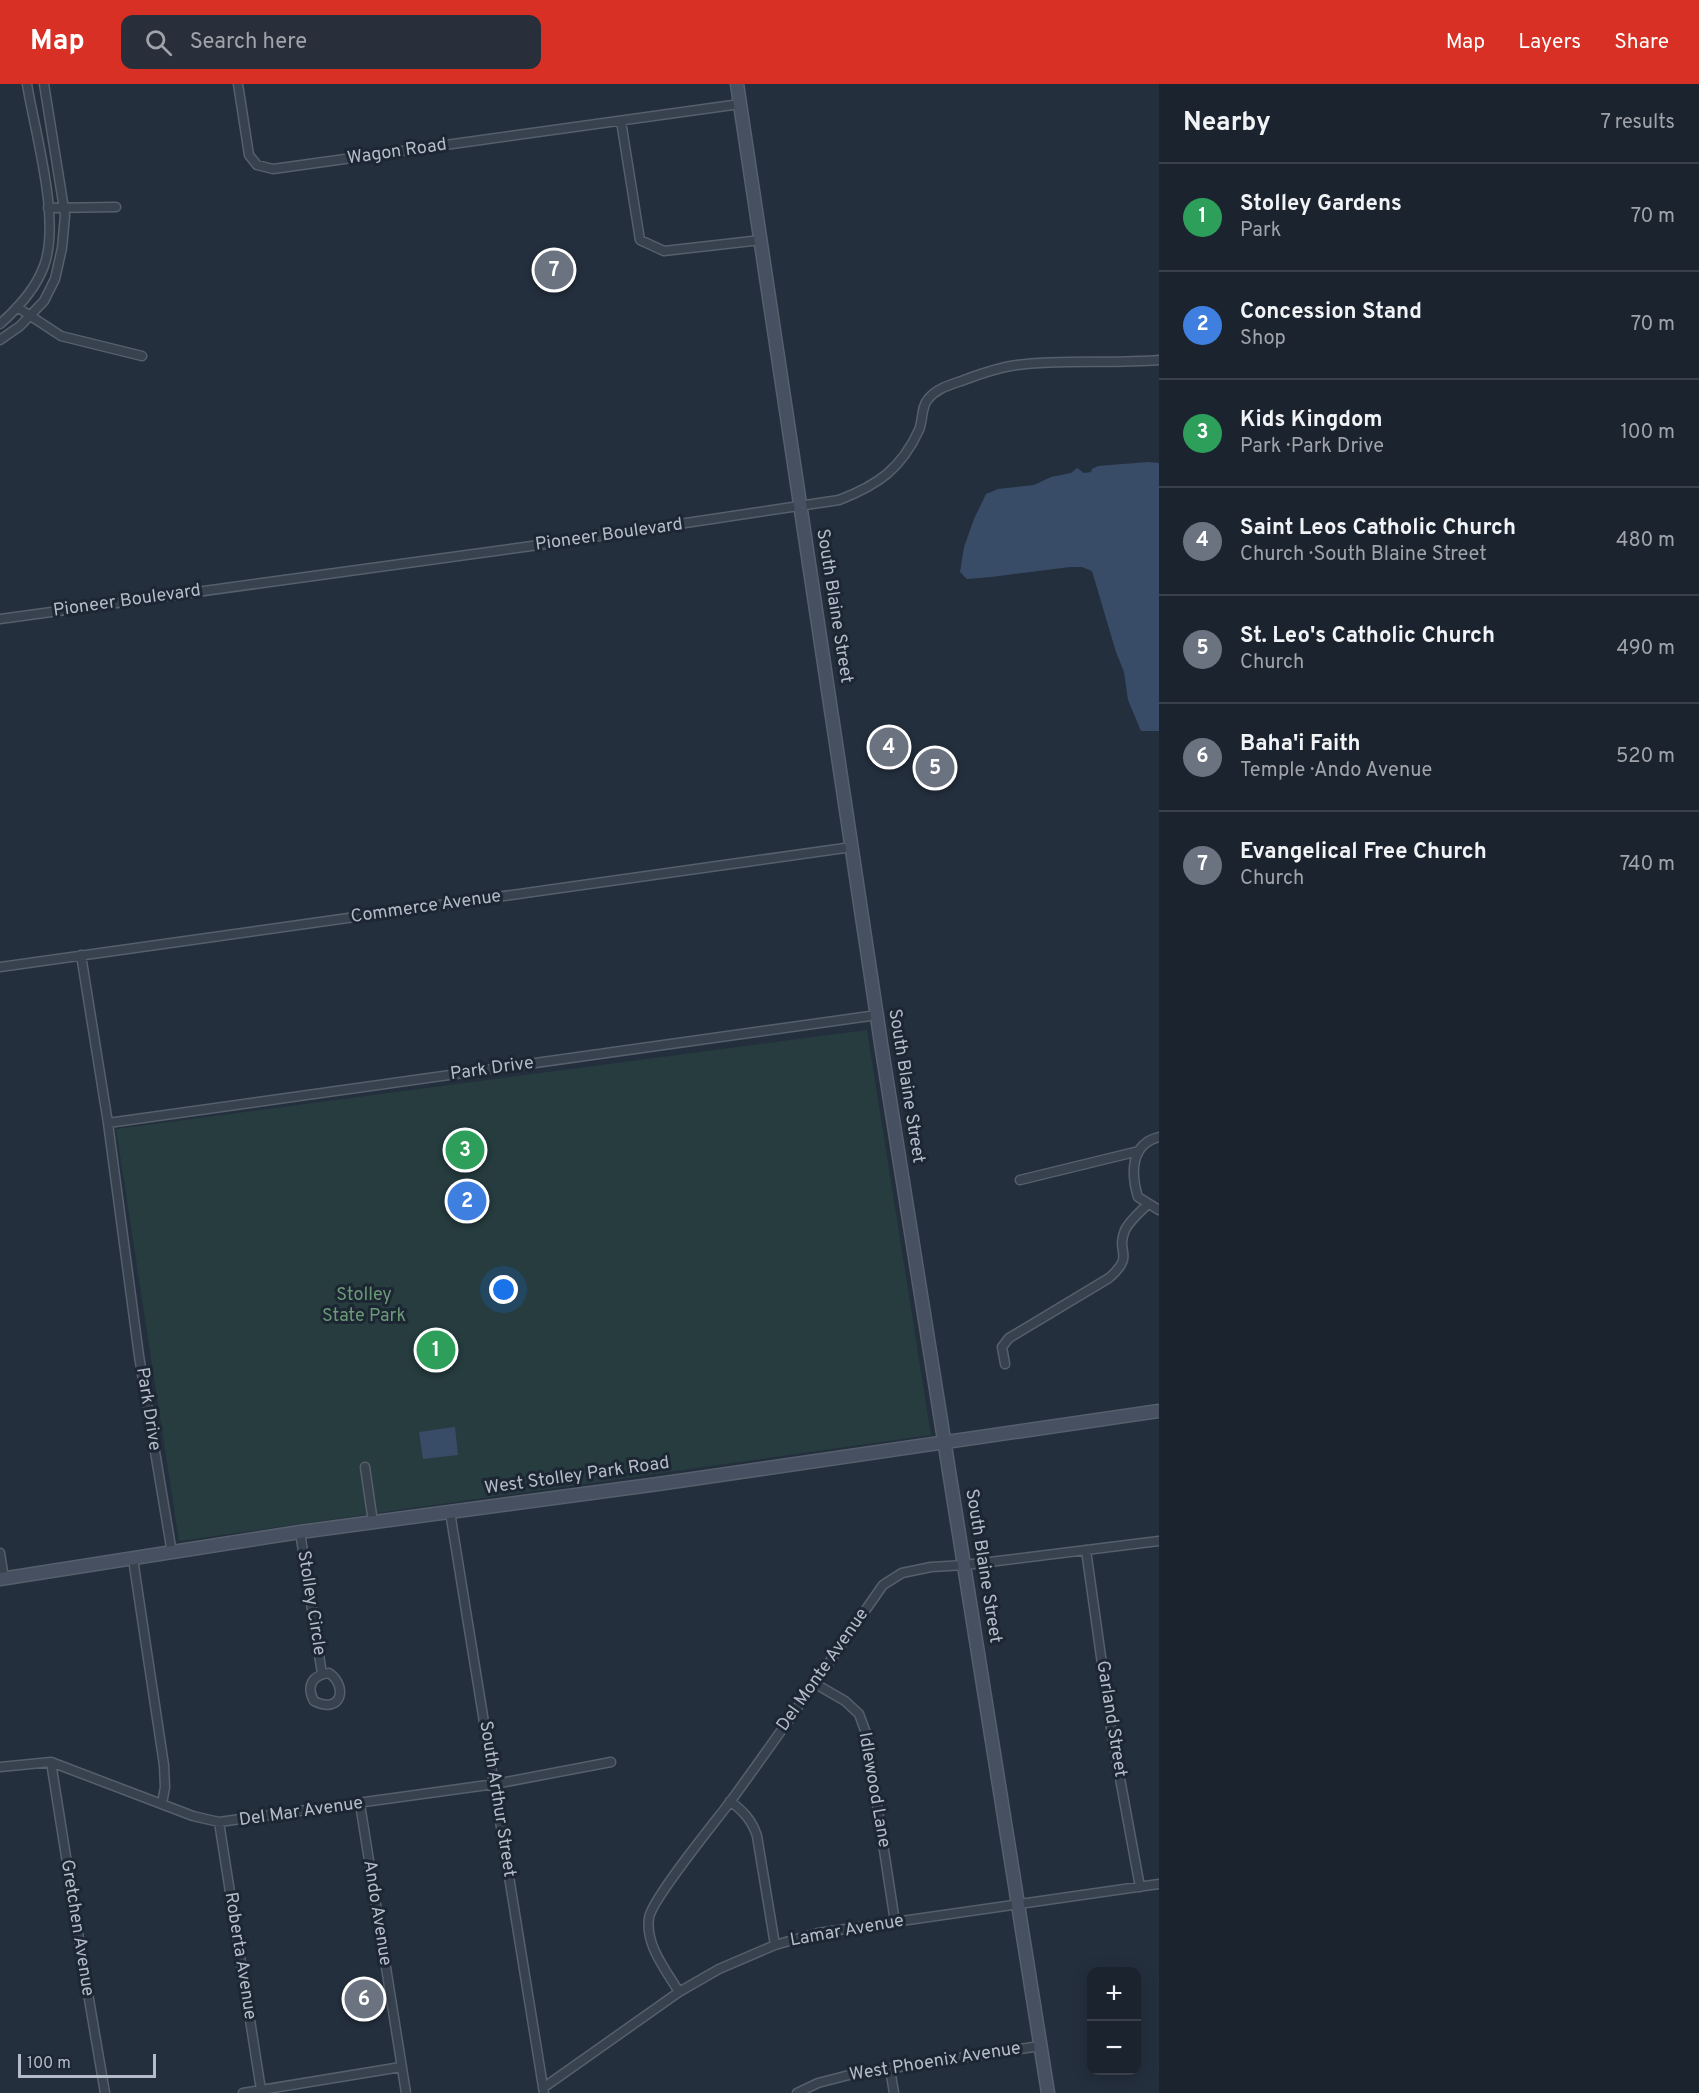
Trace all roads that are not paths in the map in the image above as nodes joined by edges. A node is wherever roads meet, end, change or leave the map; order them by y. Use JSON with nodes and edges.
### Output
{"nodes":[{"id":1,"x":27,"y":84,"type":"edge"},
{"id":2,"x":44,"y":84,"type":"edge"},
{"id":3,"x":238,"y":84,"type":"edge"},
{"id":4,"x":737,"y":84,"type":"edge"},
{"id":5,"x":740,"y":104,"type":"junction"},
{"id":6,"x":621,"y":121,"type":"junction"},
{"id":7,"x":64,"y":207,"type":"junction"},
{"id":8,"x":116,"y":207,"type":"dead end"},
{"id":9,"x":48,"y":208,"type":"junction"},
{"id":10,"x":761,"y":240,"type":"junction"},
{"id":11,"x":17,"y":306,"type":"junction"},
{"id":12,"x":30,"y":315,"type":"junction"},
{"id":13,"x":0,"y":324,"type":"edge"},
{"id":14,"x":0,"y":340,"type":"edge"},
{"id":15,"x":142,"y":356,"type":"dead end"},
{"id":16,"x":1159,"y":360,"type":"edge"},
{"id":17,"x":801,"y":507,"type":"junction"},
{"id":18,"x":0,"y":619,"type":"edge"},
{"id":19,"x":852,"y":847,"type":"junction"},
{"id":20,"x":81,"y":955,"type":"junction"},
{"id":21,"x":0,"y":967,"type":"edge"},
{"id":22,"x":877,"y":1015,"type":"junction"},
{"id":23,"x":108,"y":1123,"type":"junction"},
{"id":24,"x":1159,"y":1137,"type":"edge"},
{"id":25,"x":1139,"y":1151,"type":"junction"},
{"id":26,"x":1020,"y":1180,"type":"dead end"},
{"id":27,"x":1148,"y":1204,"type":"junction"},
{"id":28,"x":1159,"y":1210,"type":"edge"},
{"id":29,"x":1005,"y":1364,"type":"dead end"},
{"id":30,"x":1159,"y":1411,"type":"edge"},
{"id":31,"x":945,"y":1442,"type":"junction"},
{"id":32,"x":365,"y":1467,"type":"dead end"},
{"id":33,"x":450,"y":1512,"type":"junction"},
{"id":34,"x":373,"y":1522,"type":"junction"},
{"id":35,"x":300,"y":1532,"type":"junction"},
{"id":36,"x":1159,"y":1541,"type":"edge"},
{"id":37,"x":1086,"y":1550,"type":"junction"},
{"id":38,"x":0,"y":1553,"type":"edge"},
{"id":39,"x":172,"y":1553,"type":"junction"},
{"id":40,"x":133,"y":1559,"type":"junction"},
{"id":41,"x":965,"y":1565,"type":"junction"},
{"id":42,"x":2,"y":1579,"type":"edge"},
{"id":43,"x":322,"y":1674,"type":"dead end"},
{"id":44,"x":814,"y":1683,"type":"junction"},
{"id":45,"x":51,"y":1762,"type":"junction"},
{"id":46,"x":610,"y":1762,"type":"dead end"},
{"id":47,"x":0,"y":1767,"type":"edge"},
{"id":48,"x":495,"y":1784,"type":"junction"},
{"id":49,"x":730,"y":1801,"type":"junction"},
{"id":50,"x":162,"y":1804,"type":"junction"},
{"id":51,"x":360,"y":1804,"type":"junction"},
{"id":52,"x":219,"y":1822,"type":"junction"},
{"id":53,"x":1159,"y":1884,"type":"edge"},
{"id":54,"x":1140,"y":1887,"type":"junction"},
{"id":55,"x":1018,"y":1905,"type":"junction"},
{"id":56,"x":895,"y":1922,"type":"junction"},
{"id":57,"x":775,"y":1945,"type":"junction"},
{"id":58,"x":679,"y":1992,"type":"junction"},
{"id":59,"x":1040,"y":2046,"type":"junction"},
{"id":60,"x":401,"y":2067,"type":"junction"},
{"id":61,"x":890,"y":2069,"type":"junction"},
{"id":62,"x":261,"y":2090,"type":"junction"},
{"id":63,"x":544,"y":2090,"type":"edge"},
{"id":64,"x":105,"y":2093,"type":"edge"},
{"id":65,"x":243,"y":2093,"type":"edge"},
{"id":66,"x":406,"y":2093,"type":"edge"},
{"id":67,"x":797,"y":2093,"type":"edge"},
{"id":68,"x":894,"y":2093,"type":"edge"},
{"id":69,"x":1048,"y":2093,"type":"edge"}],
"edges":[{"from":1,"to":9,"type":"street"},
{"from":2,"to":7,"type":"street"},
{"from":3,"to":6,"type":"street","name":"Wagon Road"},
{"from":4,"to":5,"type":"street","name":"South Blaine Street"},
{"from":5,"to":6,"type":"street","name":"Wagon Road"},
{"from":5,"to":10,"type":"street","name":"South Blaine Street"},
{"from":6,"to":10,"type":"street"},
{"from":7,"to":8,"type":"street"},
{"from":7,"to":9,"type":"street"},
{"from":7,"to":12,"type":"street"},
{"from":9,"to":11,"type":"street"},
{"from":10,"to":17,"type":"street","name":"South Blaine Street"},
{"from":11,"to":12,"type":"street"},
{"from":11,"to":13,"type":"street"},
{"from":12,"to":14,"type":"street"},
{"from":12,"to":15,"type":"street"},
{"from":16,"to":17,"type":"street","name":"Pioneer Boulevard"},
{"from":17,"to":18,"type":"street","name":"Pioneer Boulevard"},
{"from":17,"to":19,"type":"street","name":"South Blaine Street"},
{"from":19,"to":20,"type":"street","name":"Commerce Avenue"},
{"from":19,"to":22,"type":"street","name":"South Blaine Street"},
{"from":20,"to":21,"type":"street","name":"Commerce Avenue"},
{"from":20,"to":23,"type":"street","name":"Park Drive"},
{"from":22,"to":23,"type":"street","name":"Park Drive"},
{"from":22,"to":31,"type":"street","name":"South Blaine Street"},
{"from":23,"to":39,"type":"street","name":"Park Drive"},
{"from":24,"to":25,"type":"street"},
{"from":25,"to":26,"type":"street"},
{"from":25,"to":27,"type":"street"},
{"from":27,"to":28,"type":"street"},
{"from":27,"to":29,"type":"street"},
{"from":30,"to":31,"type":"street","name":"West Stolley Park Road"},
{"from":31,"to":33,"type":"street","name":"West Stolley Park Road"},
{"from":31,"to":41,"type":"street","name":"South Blaine Street"},
{"from":32,"to":34,"type":"street"},
{"from":33,"to":34,"type":"street","name":"West Stolley Park Road"},
{"from":33,"to":48,"type":"street","name":"South Arthur Street"},
{"from":34,"to":35,"type":"street","name":"West Stolley Park Road"},
{"from":35,"to":39,"type":"street","name":"West Stolley Park Road"},
{"from":35,"to":43,"type":"street","name":"Stolley Circle"},
{"from":36,"to":37,"type":"street","name":"Del Monte Avenue"},
{"from":37,"to":41,"type":"street","name":"Del Monte Avenue"},
{"from":37,"to":54,"type":"street","name":"Garland Street"},
{"from":38,"to":42,"type":"street"},
{"from":39,"to":40,"type":"street","name":"West Stolley Park Road"},
{"from":40,"to":42,"type":"street","name":"West Stolley Park Road"},
{"from":40,"to":50,"type":"street"},
{"from":41,"to":44,"type":"street","name":"Del Monte Avenue"},
{"from":41,"to":55,"type":"street","name":"South Blaine Street"},
{"from":44,"to":49,"type":"street","name":"Del Monte Avenue"},
{"from":44,"to":56,"type":"street","name":"Idlewood Lane"},
{"from":45,"to":47,"type":"street","name":"Del Mar Avenue"},
{"from":45,"to":50,"type":"street","name":"Del Mar Avenue"},
{"from":45,"to":64,"type":"street","name":"Gretchen Avenue"},
{"from":46,"to":48,"type":"street","name":"Del Mar Avenue"},
{"from":48,"to":51,"type":"street","name":"Del Mar Avenue"},
{"from":48,"to":63,"type":"street","name":"South Arthur Street"},
{"from":49,"to":57,"type":"street"},
{"from":49,"to":58,"type":"street","name":"Del Monte Avenue"},
{"from":50,"to":52,"type":"street","name":"Del Mar Avenue"},
{"from":51,"to":52,"type":"street","name":"Del Mar Avenue"},
{"from":51,"to":60,"type":"street","name":"Ando Avenue"},
{"from":52,"to":62,"type":"street","name":"Roberta Avenue"},
{"from":53,"to":54,"type":"street","name":"Lamar Avenue"},
{"from":54,"to":55,"type":"street","name":"Lamar Avenue"},
{"from":55,"to":56,"type":"street","name":"Lamar Avenue"},
{"from":55,"to":59,"type":"street","name":"South Blaine Street"},
{"from":56,"to":57,"type":"street","name":"Lamar Avenue"},
{"from":57,"to":58,"type":"street","name":"Lamar Avenue"},
{"from":58,"to":63,"type":"street","name":"Lamar Avenue"},
{"from":59,"to":61,"type":"street","name":"West Phoenix Avenue"},
{"from":59,"to":69,"type":"street","name":"South Blaine Street"},
{"from":60,"to":62,"type":"street"},
{"from":60,"to":66,"type":"street","name":"Ando Avenue"},
{"from":61,"to":67,"type":"street","name":"West Phoenix Avenue"},
{"from":61,"to":68,"type":"street"},
{"from":62,"to":65,"type":"street"}]}
